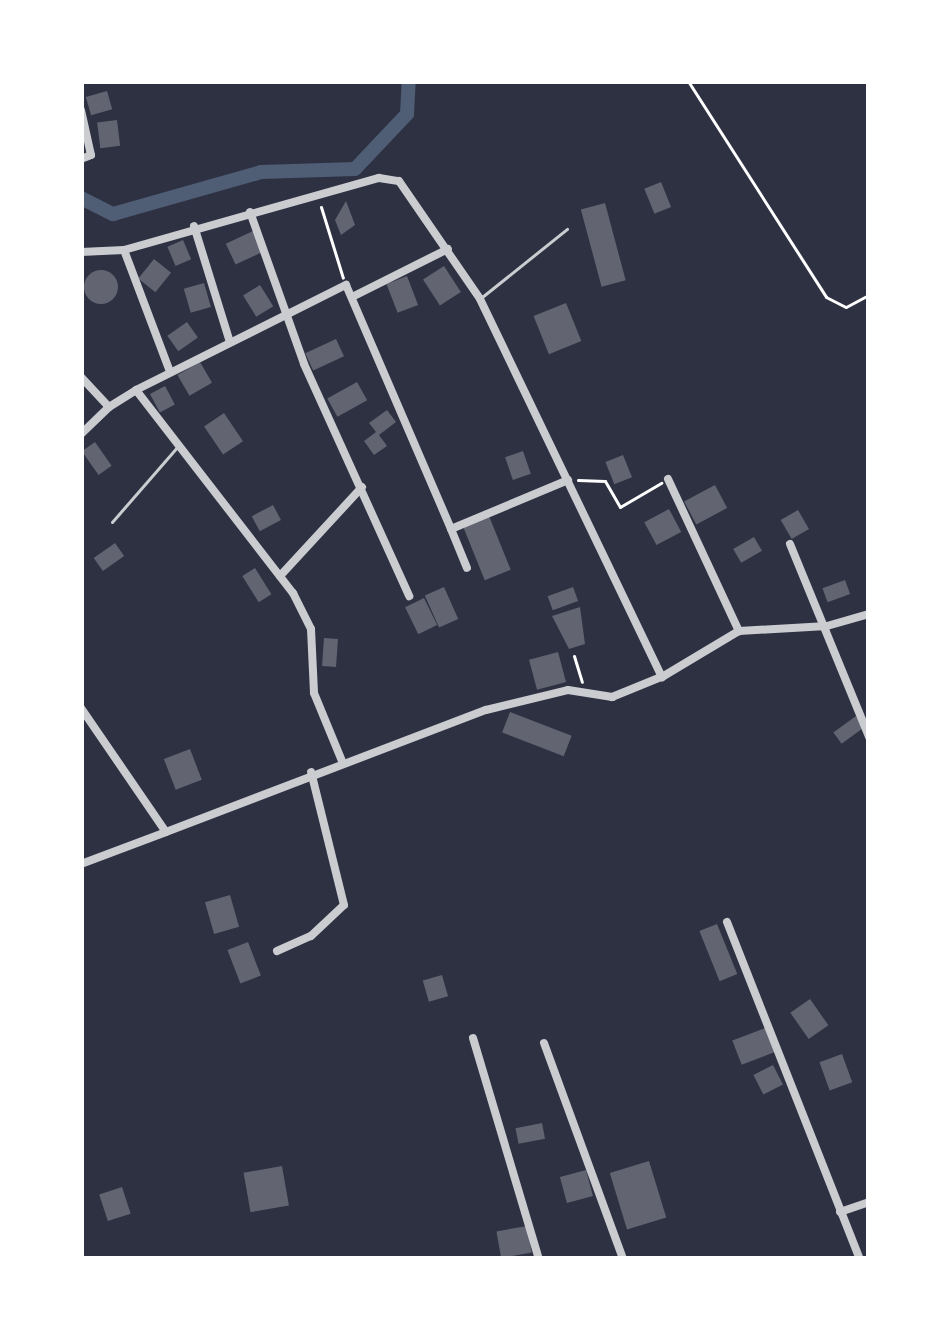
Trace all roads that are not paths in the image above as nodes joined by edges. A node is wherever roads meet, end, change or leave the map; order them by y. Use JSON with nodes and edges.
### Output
{"nodes":[{"id":1,"x":81,"y":110,"type":"edge"},
{"id":2,"x":81,"y":160,"type":"edge"},
{"id":3,"x":250,"y":212,"type":"junction"},
{"id":4,"x":194,"y":226,"type":"junction"},
{"id":5,"x":567,"y":229,"type":"dead end"},
{"id":6,"x":448,"y":249,"type":"junction"},
{"id":7,"x":124,"y":250,"type":"junction"},
{"id":8,"x":81,"y":253,"type":"edge"},
{"id":9,"x":354,"y":296,"type":"junction"},
{"id":10,"x":480,"y":298,"type":"junction"},
{"id":11,"x":287,"y":311,"type":"junction"},
{"id":12,"x":230,"y":342,"type":"junction"},
{"id":13,"x":170,"y":373,"type":"junction"},
{"id":14,"x":81,"y":377,"type":"edge"},
{"id":15,"x":136,"y":390,"type":"junction"},
{"id":16,"x":109,"y":407,"type":"junction"},
{"id":17,"x":81,"y":434,"type":"edge"},
{"id":18,"x":179,"y":445,"type":"junction"},
{"id":19,"x":668,"y":479,"type":"road end"},
{"id":20,"x":568,"y":480,"type":"junction"},
{"id":21,"x":362,"y":487,"type":"junction"},
{"id":22,"x":112,"y":522,"type":"dead end"},
{"id":23,"x":451,"y":529,"type":"junction"},
{"id":24,"x":790,"y":544,"type":"dead end"},
{"id":25,"x":466,"y":568,"type":"dead end"},
{"id":26,"x":280,"y":576,"type":"junction"},
{"id":27,"x":409,"y":596,"type":"dead end"},
{"id":28,"x":869,"y":614,"type":"edge"},
{"id":29,"x":827,"y":626,"type":"junction"},
{"id":30,"x":739,"y":632,"type":"junction"},
{"id":31,"x":662,"y":677,"type":"junction"},
{"id":32,"x":81,"y":708,"type":"edge"},
{"id":33,"x":869,"y":737,"type":"edge"},
{"id":34,"x":342,"y":761,"type":"junction"},
{"id":35,"x":311,"y":772,"type":"junction"},
{"id":36,"x":166,"y":832,"type":"junction"},
{"id":37,"x":81,"y":864,"type":"edge"},
{"id":38,"x":727,"y":922,"type":"dead end"},
{"id":39,"x":277,"y":951,"type":"dead end"},
{"id":40,"x":473,"y":1038,"type":"dead end"},
{"id":41,"x":544,"y":1043,"type":"dead end"},
{"id":42,"x":869,"y":1202,"type":"edge"},
{"id":43,"x":840,"y":1212,"type":"junction"},
{"id":44,"x":539,"y":1259,"type":"edge"},
{"id":45,"x":623,"y":1259,"type":"edge"},
{"id":46,"x":860,"y":1259,"type":"edge"}],
"edges":[{"from":1,"to":2,"type":"street"},
{"from":3,"to":4,"type":"street"},
{"from":3,"to":6,"type":"street"},
{"from":3,"to":11,"type":"street"},
{"from":4,"to":7,"type":"street"},
{"from":4,"to":12,"type":"street"},
{"from":5,"to":10,"type":"lane"},
{"from":6,"to":9,"type":"street"},
{"from":6,"to":10,"type":"street"},
{"from":7,"to":8,"type":"street"},
{"from":7,"to":13,"type":"street"},
{"from":9,"to":11,"type":"street"},
{"from":9,"to":23,"type":"street"},
{"from":10,"to":20,"type":"street"},
{"from":11,"to":12,"type":"street"},
{"from":11,"to":21,"type":"street"},
{"from":12,"to":13,"type":"street"},
{"from":13,"to":15,"type":"street"},
{"from":14,"to":16,"type":"street"},
{"from":15,"to":16,"type":"street"},
{"from":15,"to":18,"type":"street"},
{"from":16,"to":17,"type":"street"},
{"from":18,"to":22,"type":"lane"},
{"from":18,"to":26,"type":"street"},
{"from":19,"to":30,"type":"street"},
{"from":20,"to":23,"type":"street"},
{"from":20,"to":31,"type":"street"},
{"from":21,"to":26,"type":"street"},
{"from":21,"to":27,"type":"street"},
{"from":23,"to":25,"type":"street"},
{"from":24,"to":29,"type":"street"},
{"from":26,"to":34,"type":"street"},
{"from":28,"to":29,"type":"street"},
{"from":29,"to":30,"type":"street"},
{"from":29,"to":33,"type":"street"},
{"from":30,"to":31,"type":"street"},
{"from":31,"to":34,"type":"street"},
{"from":32,"to":36,"type":"street"},
{"from":34,"to":35,"type":"street"},
{"from":35,"to":36,"type":"street"},
{"from":35,"to":39,"type":"street"},
{"from":36,"to":37,"type":"street"},
{"from":38,"to":43,"type":"street"},
{"from":40,"to":44,"type":"street"},
{"from":41,"to":45,"type":"street"},
{"from":42,"to":43,"type":"street"},
{"from":43,"to":46,"type":"street"}]}
